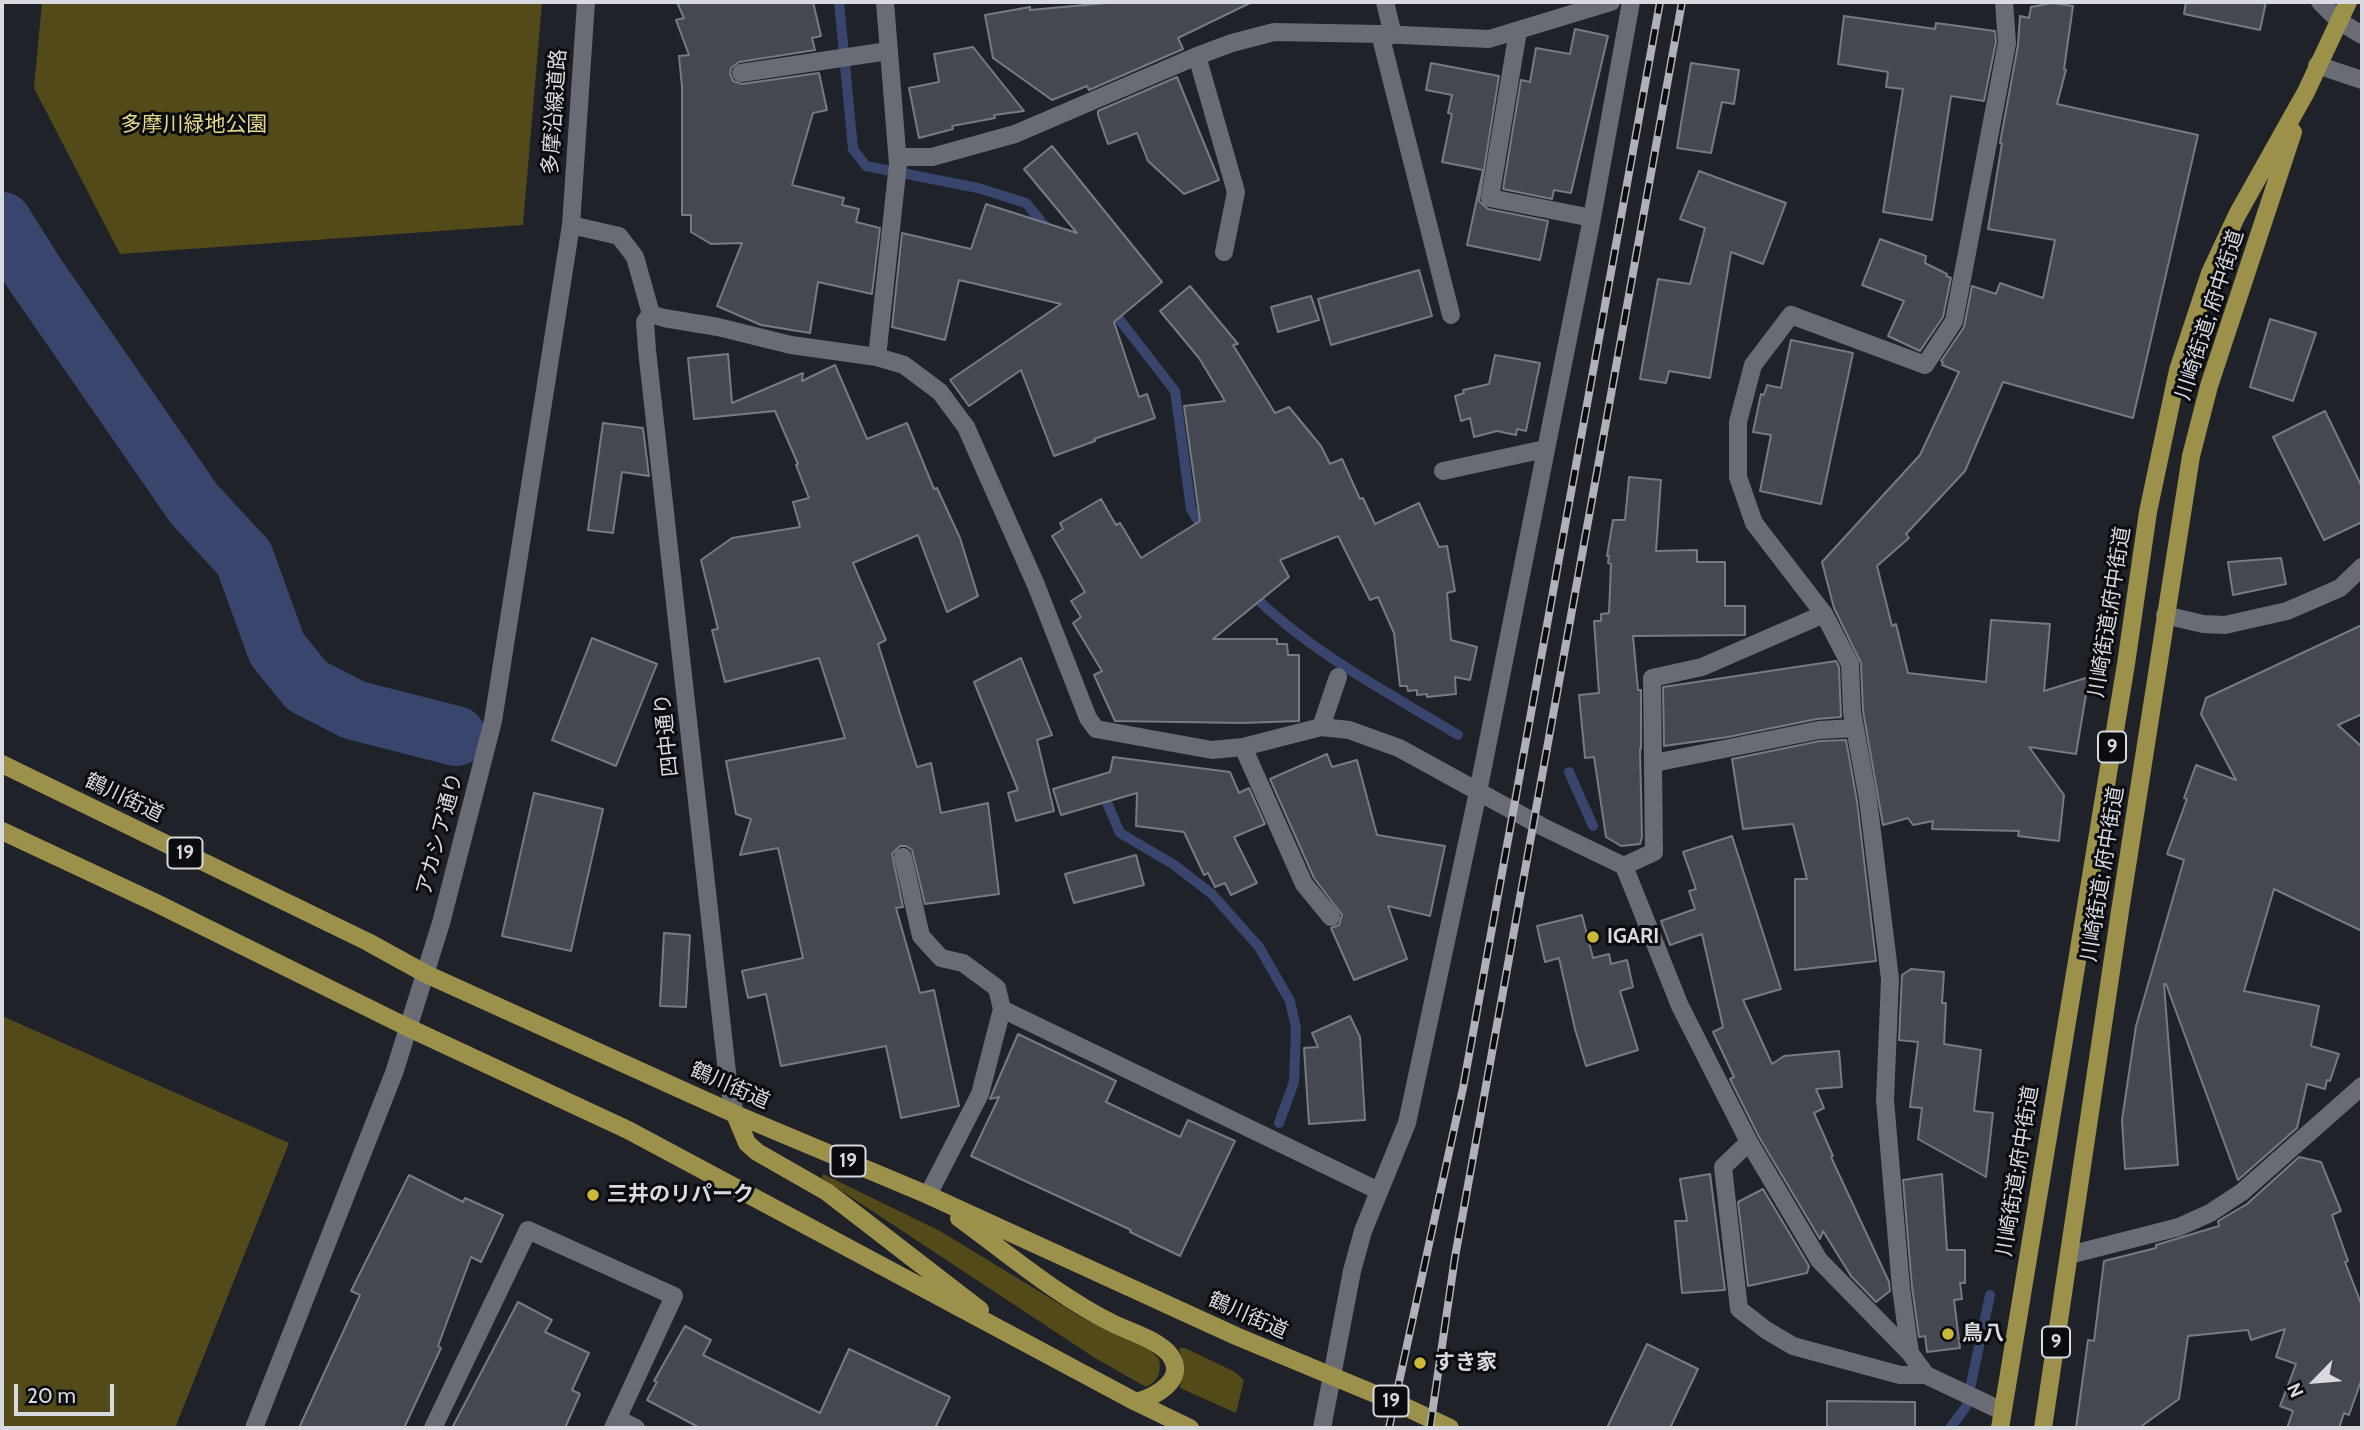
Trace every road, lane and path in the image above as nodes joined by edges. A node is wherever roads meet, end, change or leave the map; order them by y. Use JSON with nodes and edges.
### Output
{"nodes":[{"id":1,"x":586,"y":2,"type":"edge"},
{"id":2,"x":885,"y":2,"type":"edge"},
{"id":3,"x":1385,"y":2,"type":"edge"},
{"id":4,"x":1611,"y":2,"type":"edge"},
{"id":5,"x":1630,"y":2,"type":"edge"},
{"id":6,"x":2004,"y":2,"type":"edge"},
{"id":7,"x":2320,"y":2,"type":"edge"},
{"id":8,"x":2348,"y":2,"type":"edge"},
{"id":9,"x":2339,"y":21,"type":"junction"},
{"id":10,"x":1518,"y":31,"type":"junction"},
{"id":11,"x":1387,"y":34,"type":"junction"},
{"id":12,"x":2362,"y":35,"type":"edge"},
{"id":13,"x":888,"y":51,"type":"junction"},
{"id":14,"x":1197,"y":56,"type":"junction"},
{"id":15,"x":2317,"y":65,"type":"junction"},
{"id":16,"x":741,"y":73,"type":"dead end"},
{"id":17,"x":2362,"y":80,"type":"edge"},
{"id":18,"x":2306,"y":92,"type":"junction"},
{"id":19,"x":897,"y":167,"type":"junction"},
{"id":20,"x":1592,"y":218,"type":"junction"},
{"id":21,"x":571,"y":225,"type":"junction"},
{"id":22,"x":1224,"y":252,"type":"dead end"},
{"id":23,"x":651,"y":314,"type":"junction"},
{"id":24,"x":1451,"y":315,"type":"dead end"},
{"id":25,"x":877,"y":357,"type":"junction"},
{"id":26,"x":1545,"y":449,"type":"junction"},
{"id":27,"x":1443,"y":471,"type":"dead end"},
{"id":28,"x":2362,"y":567,"type":"edge"},
{"id":29,"x":1824,"y":614,"type":"junction"},
{"id":30,"x":2165,"y":615,"type":"junction"},
{"id":31,"x":1338,"y":677,"type":"dead end"},
{"id":32,"x":1321,"y":727,"type":"junction"},
{"id":33,"x":1855,"y":728,"type":"junction"},
{"id":34,"x":1243,"y":747,"type":"junction"},
{"id":35,"x":1654,"y":763,"type":"junction"},
{"id":36,"x":2,"y":764,"type":"edge"},
{"id":37,"x":1478,"y":792,"type":"junction"},
{"id":38,"x":2,"y":831,"type":"edge"},
{"id":39,"x":903,"y":857,"type":"dead end"},
{"id":40,"x":1624,"y":866,"type":"junction"},
{"id":41,"x":1331,"y":917,"type":"dead end"},
{"id":42,"x":426,"y":974,"type":"junction"},
{"id":43,"x":1002,"y":1009,"type":"junction"},
{"id":44,"x":409,"y":1028,"type":"junction"},
{"id":45,"x":2362,"y":1086,"type":"edge"},
{"id":46,"x":735,"y":1114,"type":"junction"},
{"id":47,"x":1749,"y":1142,"type":"junction"},
{"id":48,"x":1379,"y":1191,"type":"junction"},
{"id":49,"x":928,"y":1195,"type":"junction"},
{"id":50,"x":2069,"y":1255,"type":"junction"},
{"id":51,"x":1021,"y":1342,"type":"junction"},
{"id":52,"x":1910,"y":1353,"type":"junction"},
{"id":53,"x":1926,"y":1375,"type":"junction"},
{"id":54,"x":1331,"y":1376,"type":"junction"},
{"id":55,"x":1136,"y":1402,"type":"junction"},
{"id":56,"x":2001,"y":1420,"type":"edge"},
{"id":57,"x":616,"y":1424,"type":"edge"},
{"id":58,"x":254,"y":1428,"type":"edge"},
{"id":59,"x":433,"y":1428,"type":"edge"},
{"id":60,"x":636,"y":1428,"type":"edge"},
{"id":61,"x":1190,"y":1428,"type":"edge"},
{"id":62,"x":1322,"y":1428,"type":"edge"},
{"id":63,"x":1450,"y":1428,"type":"edge"},
{"id":64,"x":2043,"y":1428,"type":"edge"}],
"edges":[{"from":1,"to":21,"type":"street","name":"多摩沿線道路"},
{"from":2,"to":13,"type":"street"},
{"from":3,"to":11,"type":"street"},
{"from":4,"to":10,"type":"street"},
{"from":5,"to":20,"type":"street"},
{"from":6,"to":29,"type":"street"},
{"from":7,"to":9,"type":"street"},
{"from":8,"to":9,"type":"main road","name":"川崎街道;府中街道","number":"9"},
{"from":9,"to":12,"type":"street"},
{"from":9,"to":15,"type":"main road","name":"川崎街道;府中街道","number":"9"},
{"from":10,"to":11,"type":"street"},
{"from":10,"to":20,"type":"street"},
{"from":11,"to":14,"type":"street"},
{"from":11,"to":24,"type":"street"},
{"from":13,"to":16,"type":"street"},
{"from":13,"to":19,"type":"street"},
{"from":14,"to":19,"type":"street"},
{"from":14,"to":22,"type":"street"},
{"from":15,"to":17,"type":"street"},
{"from":15,"to":18,"type":"main road","name":"川崎街道;府中街道","number":"9"},
{"from":18,"to":30,"type":"main road","name":"川崎街道; 府中街道","number":"9"},
{"from":18,"to":56,"type":"main road","name":"川崎街道;府中街道","number":"9"},
{"from":19,"to":25,"type":"street"},
{"from":20,"to":26,"type":"street"},
{"from":21,"to":23,"type":"street"},
{"from":21,"to":42,"type":"street","name":"アカシア通り"},
{"from":23,"to":25,"type":"street"},
{"from":23,"to":46,"type":"street","name":"四中通り"},
{"from":25,"to":34,"type":"street"},
{"from":26,"to":27,"type":"street"},
{"from":26,"to":37,"type":"street"},
{"from":28,"to":30,"type":"street"},
{"from":29,"to":33,"type":"street"},
{"from":29,"to":35,"type":"street"},
{"from":30,"to":50,"type":"main road","name":"川崎街道; 府中街道","number":"9"},
{"from":31,"to":32,"type":"street"},
{"from":32,"to":34,"type":"street"},
{"from":32,"to":37,"type":"street"},
{"from":33,"to":35,"type":"street"},
{"from":33,"to":52,"type":"street"},
{"from":34,"to":41,"type":"street"},
{"from":35,"to":40,"type":"street"},
{"from":36,"to":42,"type":"main road","name":"鶴川街道","number":"19"},
{"from":37,"to":40,"type":"street"},
{"from":37,"to":48,"type":"street"},
{"from":38,"to":44,"type":"main road","number":"19"},
{"from":39,"to":43,"type":"street"},
{"from":40,"to":47,"type":"street"},
{"from":42,"to":44,"type":"street","name":"アカシア通り"},
{"from":42,"to":46,"type":"main road","name":"鶴川街道","number":"19"},
{"from":43,"to":48,"type":"street"},
{"from":43,"to":49,"type":"street"},
{"from":44,"to":51,"type":"main road","number":"19"},
{"from":44,"to":58,"type":"street","name":"アカシア通り"},
{"from":45,"to":50,"type":"street"},
{"from":46,"to":49,"type":"main road","name":"鶴川街道","number":"19"},
{"from":46,"to":51,"type":"main road","number":"19"},
{"from":47,"to":52,"type":"street"},
{"from":47,"to":53,"type":"street"},
{"from":48,"to":54,"type":"street"},
{"from":49,"to":54,"type":"main road","name":"鶴川街道","number":"19"},
{"from":49,"to":55,"type":"main road","number":"19"},
{"from":50,"to":64,"type":"main road","name":"川崎街道; 府中街道","number":"9"},
{"from":51,"to":55,"type":"main road","number":"19"},
{"from":52,"to":53,"type":"street"},
{"from":53,"to":56,"type":"street"},
{"from":54,"to":62,"type":"street"},
{"from":54,"to":63,"type":"main road","name":"鶴川街道","number":"19"},
{"from":55,"to":61,"type":"main road","number":"19"},
{"from":57,"to":59,"type":"street"},
{"from":57,"to":60,"type":"street"}]}
